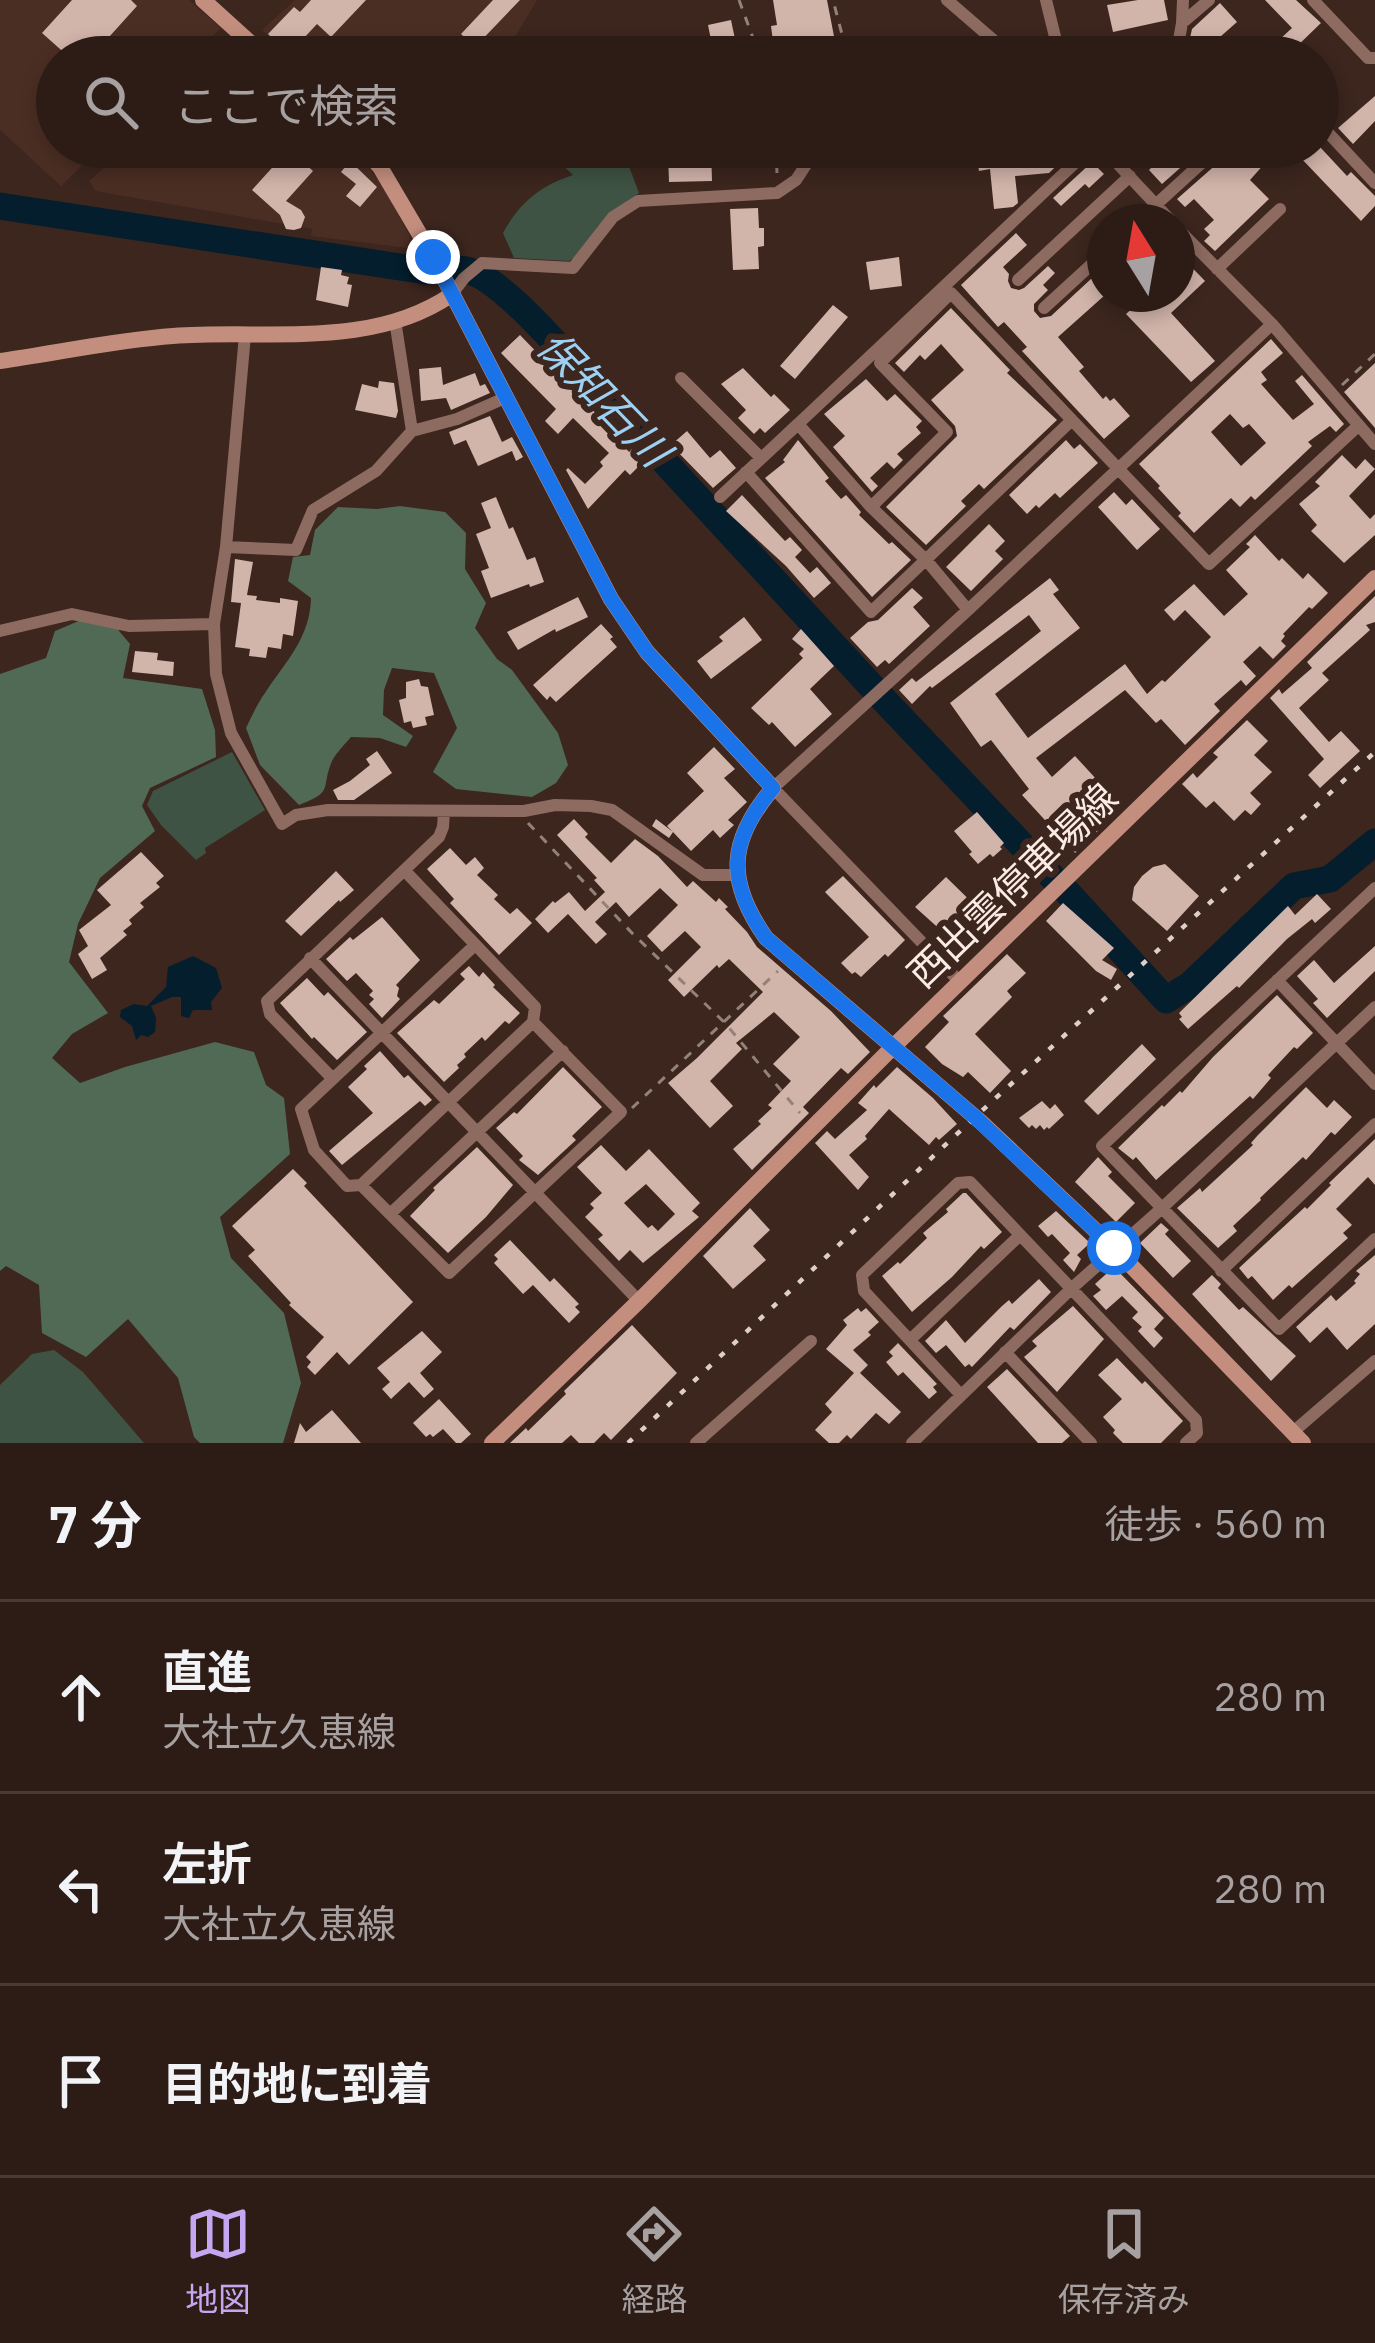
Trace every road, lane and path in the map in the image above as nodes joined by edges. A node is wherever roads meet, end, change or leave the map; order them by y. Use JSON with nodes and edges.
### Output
{"nodes":[{"id":1,"x":203,"y":0,"type":"edge"},
{"id":2,"x":739,"y":0,"type":"edge"},
{"id":3,"x":833,"y":0,"type":"edge"},
{"id":4,"x":947,"y":0,"type":"edge"},
{"id":5,"x":1046,"y":0,"type":"edge"},
{"id":6,"x":1183,"y":0,"type":"edge"},
{"id":7,"x":1209,"y":0,"type":"edge"},
{"id":8,"x":1313,"y":0,"type":"edge"},
{"id":9,"x":1182,"y":23,"type":"junction"},
{"id":10,"x":243,"y":36,"type":"edge"},
{"id":11,"x":753,"y":36,"type":"edge"},
{"id":12,"x":842,"y":36,"type":"edge"},
{"id":13,"x":989,"y":36,"type":"edge"},
{"id":14,"x":1055,"y":36,"type":"edge"},
{"id":15,"x":1180,"y":36,"type":"edge"},
{"id":16,"x":1375,"y":58,"type":"edge"},
{"id":17,"x":1339,"y":142,"type":"edge"},
{"id":18,"x":378,"y":168,"type":"edge"},
{"id":19,"x":776,"y":168,"type":"edge"},
{"id":20,"x":804,"y":168,"type":"edge"},
{"id":21,"x":1071,"y":168,"type":"edge"},
{"id":22,"x":1122,"y":168,"type":"edge"},
{"id":23,"x":1196,"y":168,"type":"edge"},
{"id":24,"x":1372,"y":173,"type":"edge"},
{"id":25,"x":1130,"y":176,"type":"junction"},
{"id":26,"x":777,"y":193,"type":"junction"},
{"id":27,"x":1156,"y":204,"type":"joint"},
{"id":28,"x":1280,"y":209,"type":"dead end"},
{"id":29,"x":1195,"y":247,"type":"edge"},
{"id":30,"x":1087,"y":268,"type":"edge"},
{"id":31,"x":1217,"y":269,"type":"junction"},
{"id":32,"x":1018,"y":280,"type":"dead end"},
{"id":33,"x":448,"y":287,"type":"junction"},
{"id":34,"x":940,"y":297,"type":"junction"},
{"id":35,"x":1044,"y":308,"type":"dead end"},
{"id":36,"x":395,"y":320,"type":"junction"},
{"id":37,"x":1272,"y":324,"type":"junction"},
{"id":38,"x":245,"y":335,"type":"junction"},
{"id":39,"x":1375,"y":354,"type":"edge"},
{"id":40,"x":0,"y":361,"type":"edge"},
{"id":41,"x":681,"y":378,"type":"dead end"},
{"id":42,"x":1332,"y":394,"type":"junction"},
{"id":43,"x":507,"y":397,"type":"junction"},
{"id":44,"x":1072,"y":420,"type":"junction"},
{"id":45,"x":798,"y":424,"type":"junction"},
{"id":46,"x":1358,"y":426,"type":"junction"},
{"id":47,"x":412,"y":431,"type":"junction"},
{"id":48,"x":1375,"y":444,"type":"edge"},
{"id":49,"x":761,"y":458,"type":"junction"},
{"id":50,"x":1117,"y":467,"type":"junction"},
{"id":51,"x":746,"y":472,"type":"junction"},
{"id":52,"x":720,"y":497,"type":"dead end"},
{"id":53,"x":871,"y":507,"type":"junction"},
{"id":54,"x":226,"y":547,"type":"junction"},
{"id":55,"x":927,"y":561,"type":"junction"},
{"id":56,"x":1375,"y":578,"type":"edge"},
{"id":57,"x":968,"y":610,"type":"junction"},
{"id":58,"x":214,"y":625,"type":"junction"},
{"id":59,"x":0,"y":631,"type":"edge"},
{"id":60,"x":773,"y":788,"type":"junction"},
{"id":61,"x":444,"y":811,"type":"junction"},
{"id":62,"x":524,"y":811,"type":"junction"},
{"id":63,"x":405,"y":871,"type":"junction"},
{"id":64,"x":736,"y":875,"type":"junction"},
{"id":65,"x":1375,"y":888,"type":"edge"},
{"id":66,"x":475,"y":945,"type":"junction"},
{"id":67,"x":792,"y":957,"type":"junction"},
{"id":68,"x":310,"y":958,"type":"junction"},
{"id":69,"x":1277,"y":980,"type":"junction"},
{"id":70,"x":960,"y":982,"type":"junction"},
{"id":71,"x":1375,"y":1007,"type":"edge"},
{"id":72,"x":533,"y":1022,"type":"junction"},
{"id":73,"x":724,"y":1023,"type":"junction"},
{"id":74,"x":381,"y":1033,"type":"junction"},
{"id":75,"x":1338,"y":1043,"type":"junction"},
{"id":76,"x":893,"y":1046,"type":"junction"},
{"id":77,"x":563,"y":1051,"type":"junction"},
{"id":78,"x":332,"y":1079,"type":"junction"},
{"id":79,"x":1375,"y":1084,"type":"edge"},
{"id":80,"x":449,"y":1102,"type":"junction"},
{"id":81,"x":621,"y":1112,"type":"junction"},
{"id":82,"x":1375,"y":1124,"type":"edge"},
{"id":83,"x":813,"y":1128,"type":"junction"},
{"id":84,"x":477,"y":1132,"type":"junction"},
{"id":85,"x":361,"y":1185,"type":"junction"},
{"id":86,"x":533,"y":1191,"type":"junction"},
{"id":87,"x":1161,"y":1209,"type":"junction"},
{"id":88,"x":390,"y":1214,"type":"junction"},
{"id":89,"x":1018,"y":1235,"type":"junction"},
{"id":90,"x":1375,"y":1239,"type":"edge"},
{"id":91,"x":1114,"y":1248,"type":"junction"},
{"id":92,"x":1222,"y":1271,"type":"junction"},
{"id":93,"x":1072,"y":1288,"type":"junction"},
{"id":94,"x":639,"y":1301,"type":"junction"},
{"id":95,"x":811,"y":1340,"type":"dead end"},
{"id":96,"x":911,"y":1340,"type":"junction"},
{"id":97,"x":1005,"y":1352,"type":"junction"},
{"id":98,"x":1375,"y":1361,"type":"edge"},
{"id":99,"x":960,"y":1394,"type":"junction"},
{"id":100,"x":1298,"y":1438,"type":"edge"},
{"id":101,"x":916,"y":1442,"type":"edge"},
{"id":102,"x":492,"y":1443,"type":"edge"},
{"id":103,"x":696,"y":1443,"type":"edge"},
{"id":104,"x":1091,"y":1443,"type":"edge"},
{"id":105,"x":1186,"y":1443,"type":"edge"}],
"edges":[{"from":1,"to":10,"type":"main road"},
{"from":2,"to":11,"type":"path"},
{"from":3,"to":12,"type":"path"},
{"from":4,"to":13,"type":"street"},
{"from":5,"to":14,"type":"street"},
{"from":6,"to":9,"type":"street"},
{"from":7,"to":9,"type":"street"},
{"from":8,"to":16,"type":"street"},
{"from":9,"to":15,"type":"street"},
{"from":17,"to":24,"type":"street"},
{"from":18,"to":33,"type":"main road"},
{"from":19,"to":26,"type":"path"},
{"from":20,"to":26,"type":"street"},
{"from":21,"to":34,"type":"street"},
{"from":22,"to":25,"type":"street"},
{"from":23,"to":27,"type":"street"},
{"from":25,"to":27,"type":"street"},
{"from":25,"to":32,"type":"street"},
{"from":26,"to":33,"type":"street"},
{"from":28,"to":31,"type":"street"},
{"from":29,"to":31,"type":"street"},
{"from":30,"to":35,"type":"street"},
{"from":31,"to":37,"type":"street"},
{"from":33,"to":36,"type":"main road"},
{"from":33,"to":43,"type":"main road"},
{"from":34,"to":44,"type":"street"},
{"from":34,"to":45,"type":"street"},
{"from":34,"to":53,"type":"street"},
{"from":36,"to":38,"type":"main road"},
{"from":36,"to":47,"type":"street"},
{"from":37,"to":42,"type":"street"},
{"from":37,"to":50,"type":"street"},
{"from":38,"to":40,"type":"main road"},
{"from":38,"to":54,"type":"street"},
{"from":39,"to":42,"type":"path"},
{"from":41,"to":49,"type":"street"},
{"from":42,"to":46,"type":"street"},
{"from":43,"to":47,"type":"street"},
{"from":43,"to":60,"type":"main road"},
{"from":44,"to":50,"type":"street"},
{"from":44,"to":55,"type":"street"},
{"from":45,"to":49,"type":"street"},
{"from":45,"to":53,"type":"street"},
{"from":46,"to":48,"type":"street"},
{"from":46,"to":50,"type":"street"},
{"from":47,"to":54,"type":"street"},
{"from":49,"to":51,"type":"street"},
{"from":50,"to":57,"type":"street"},
{"from":51,"to":52,"type":"street"},
{"from":51,"to":55,"type":"street"},
{"from":53,"to":55,"type":"street"},
{"from":54,"to":58,"type":"street"},
{"from":55,"to":57,"type":"street"},
{"from":56,"to":70,"type":"main road","name":"西出雲停車場線"},
{"from":57,"to":60,"type":"street"},
{"from":58,"to":59,"type":"street"},
{"from":58,"to":61,"type":"street"},
{"from":60,"to":64,"type":"main road"},
{"from":60,"to":70,"type":"street"},
{"from":61,"to":62,"type":"street"},
{"from":61,"to":63,"type":"street"},
{"from":62,"to":64,"type":"street"},
{"from":62,"to":73,"type":"path"},
{"from":63,"to":66,"type":"street"},
{"from":63,"to":68,"type":"street"},
{"from":64,"to":67,"type":"main road"},
{"from":65,"to":69,"type":"street"},
{"from":66,"to":72,"type":"street"},
{"from":66,"to":74,"type":"street"},
{"from":67,"to":73,"type":"path"},
{"from":67,"to":76,"type":"main road"},
{"from":68,"to":74,"type":"street"},
{"from":68,"to":78,"type":"street"},
{"from":69,"to":75,"type":"street"},
{"from":69,"to":87,"type":"street"},
{"from":70,"to":76,"type":"main road","name":"西出雲停車場線"},
{"from":71,"to":75,"type":"street"},
{"from":72,"to":77,"type":"street"},
{"from":72,"to":80,"type":"street"},
{"from":73,"to":81,"type":"path"},
{"from":73,"to":83,"type":"path"},
{"from":74,"to":78,"type":"street"},
{"from":74,"to":80,"type":"street"},
{"from":75,"to":79,"type":"street"},
{"from":75,"to":87,"type":"street"},
{"from":76,"to":83,"type":"main road","name":"西出雲停車場線"},
{"from":76,"to":91,"type":"main road"},
{"from":77,"to":81,"type":"street"},
{"from":77,"to":84,"type":"street"},
{"from":78,"to":85,"type":"street"},
{"from":80,"to":84,"type":"street"},
{"from":80,"to":85,"type":"street"},
{"from":81,"to":86,"type":"street"},
{"from":82,"to":92,"type":"street"},
{"from":83,"to":94,"type":"main road","name":"西出雲停車場線"},
{"from":84,"to":86,"type":"street"},
{"from":84,"to":88,"type":"street"},
{"from":85,"to":88,"type":"street"},
{"from":86,"to":88,"type":"street"},
{"from":86,"to":94,"type":"street"},
{"from":87,"to":91,"type":"street"},
{"from":87,"to":92,"type":"street"},
{"from":89,"to":93,"type":"street"},
{"from":89,"to":96,"type":"street"},
{"from":89,"to":96,"type":"street"},
{"from":90,"to":92,"type":"street"},
{"from":91,"to":93,"type":"street"},
{"from":91,"to":100,"type":"main road"},
{"from":93,"to":97,"type":"street"},
{"from":93,"to":105,"type":"street"},
{"from":94,"to":102,"type":"main road","name":"西出雲停車場線"},
{"from":95,"to":103,"type":"street"},
{"from":96,"to":99,"type":"street"},
{"from":97,"to":99,"type":"street"},
{"from":97,"to":104,"type":"street"},
{"from":98,"to":100,"type":"street"},
{"from":99,"to":101,"type":"street"}]}
